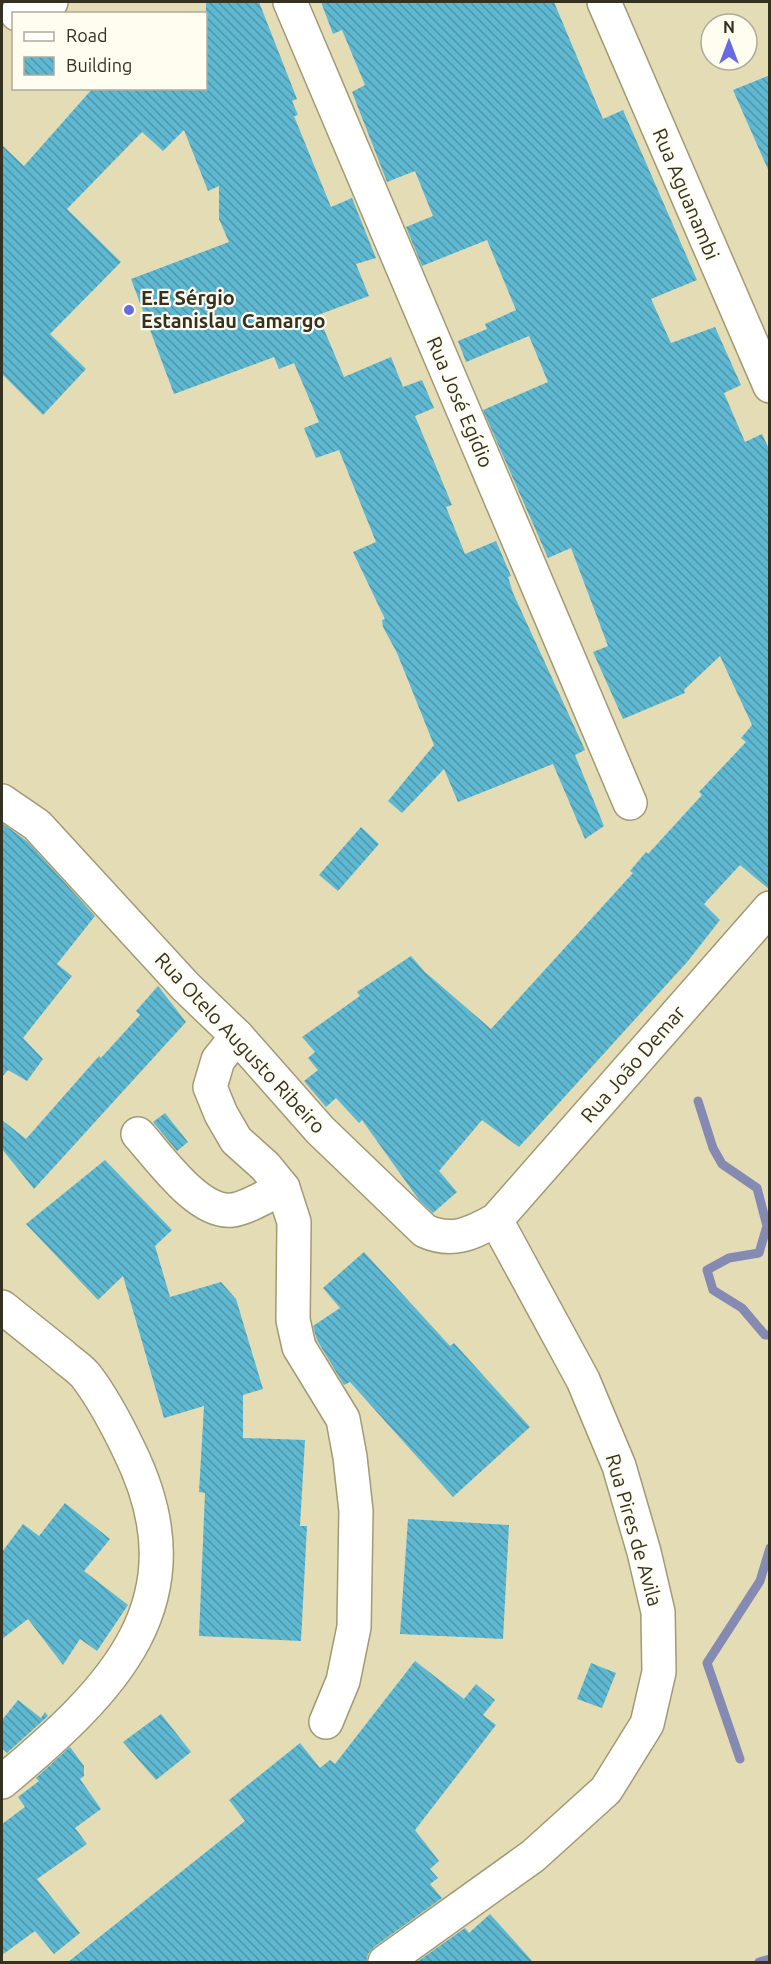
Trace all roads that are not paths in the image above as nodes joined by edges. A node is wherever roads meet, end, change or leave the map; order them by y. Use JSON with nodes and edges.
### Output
{"nodes":[{"id":1,"x":51,"y":2,"type":"edge"},
{"id":2,"x":290,"y":2,"type":"edge"},
{"id":3,"x":604,"y":2,"type":"edge"},
{"id":4,"x":21,"y":12,"type":"edge"},
{"id":5,"x":770,"y":386,"type":"edge"},
{"id":6,"x":2,"y":801,"type":"edge"},
{"id":7,"x":630,"y":803,"type":"dead end"},
{"id":8,"x":770,"y":908,"type":"edge"},
{"id":9,"x":237,"y":1036,"type":"junction"},
{"id":10,"x":138,"y":1134,"type":"dead end"},
{"id":11,"x":284,"y":1188,"type":"junction"},
{"id":12,"x":496,"y":1220,"type":"junction"},
{"id":13,"x":2,"y":1307,"type":"edge"},
{"id":14,"x":326,"y":1722,"type":"dead end"},
{"id":15,"x":2,"y":1782,"type":"edge"},
{"id":16,"x":386,"y":1962,"type":"edge"}],
"edges":[{"from":1,"to":4,"type":"street"},
{"from":2,"to":7,"type":"street","name":"Rua José Egídio"},
{"from":3,"to":5,"type":"street","name":"Rua Aguanambi"},
{"from":6,"to":9,"type":"street","name":"Rua Otelo Augusto Ribeiro"},
{"from":8,"to":12,"type":"street","name":"Rua João Demar"},
{"from":9,"to":11,"type":"street"},
{"from":9,"to":12,"type":"street","name":"Rua Otelo Augusto Ribeiro"},
{"from":10,"to":11,"type":"street"},
{"from":11,"to":14,"type":"street"},
{"from":12,"to":16,"type":"street","name":"Rua Pires de Avila"},
{"from":13,"to":15,"type":"street"}]}
